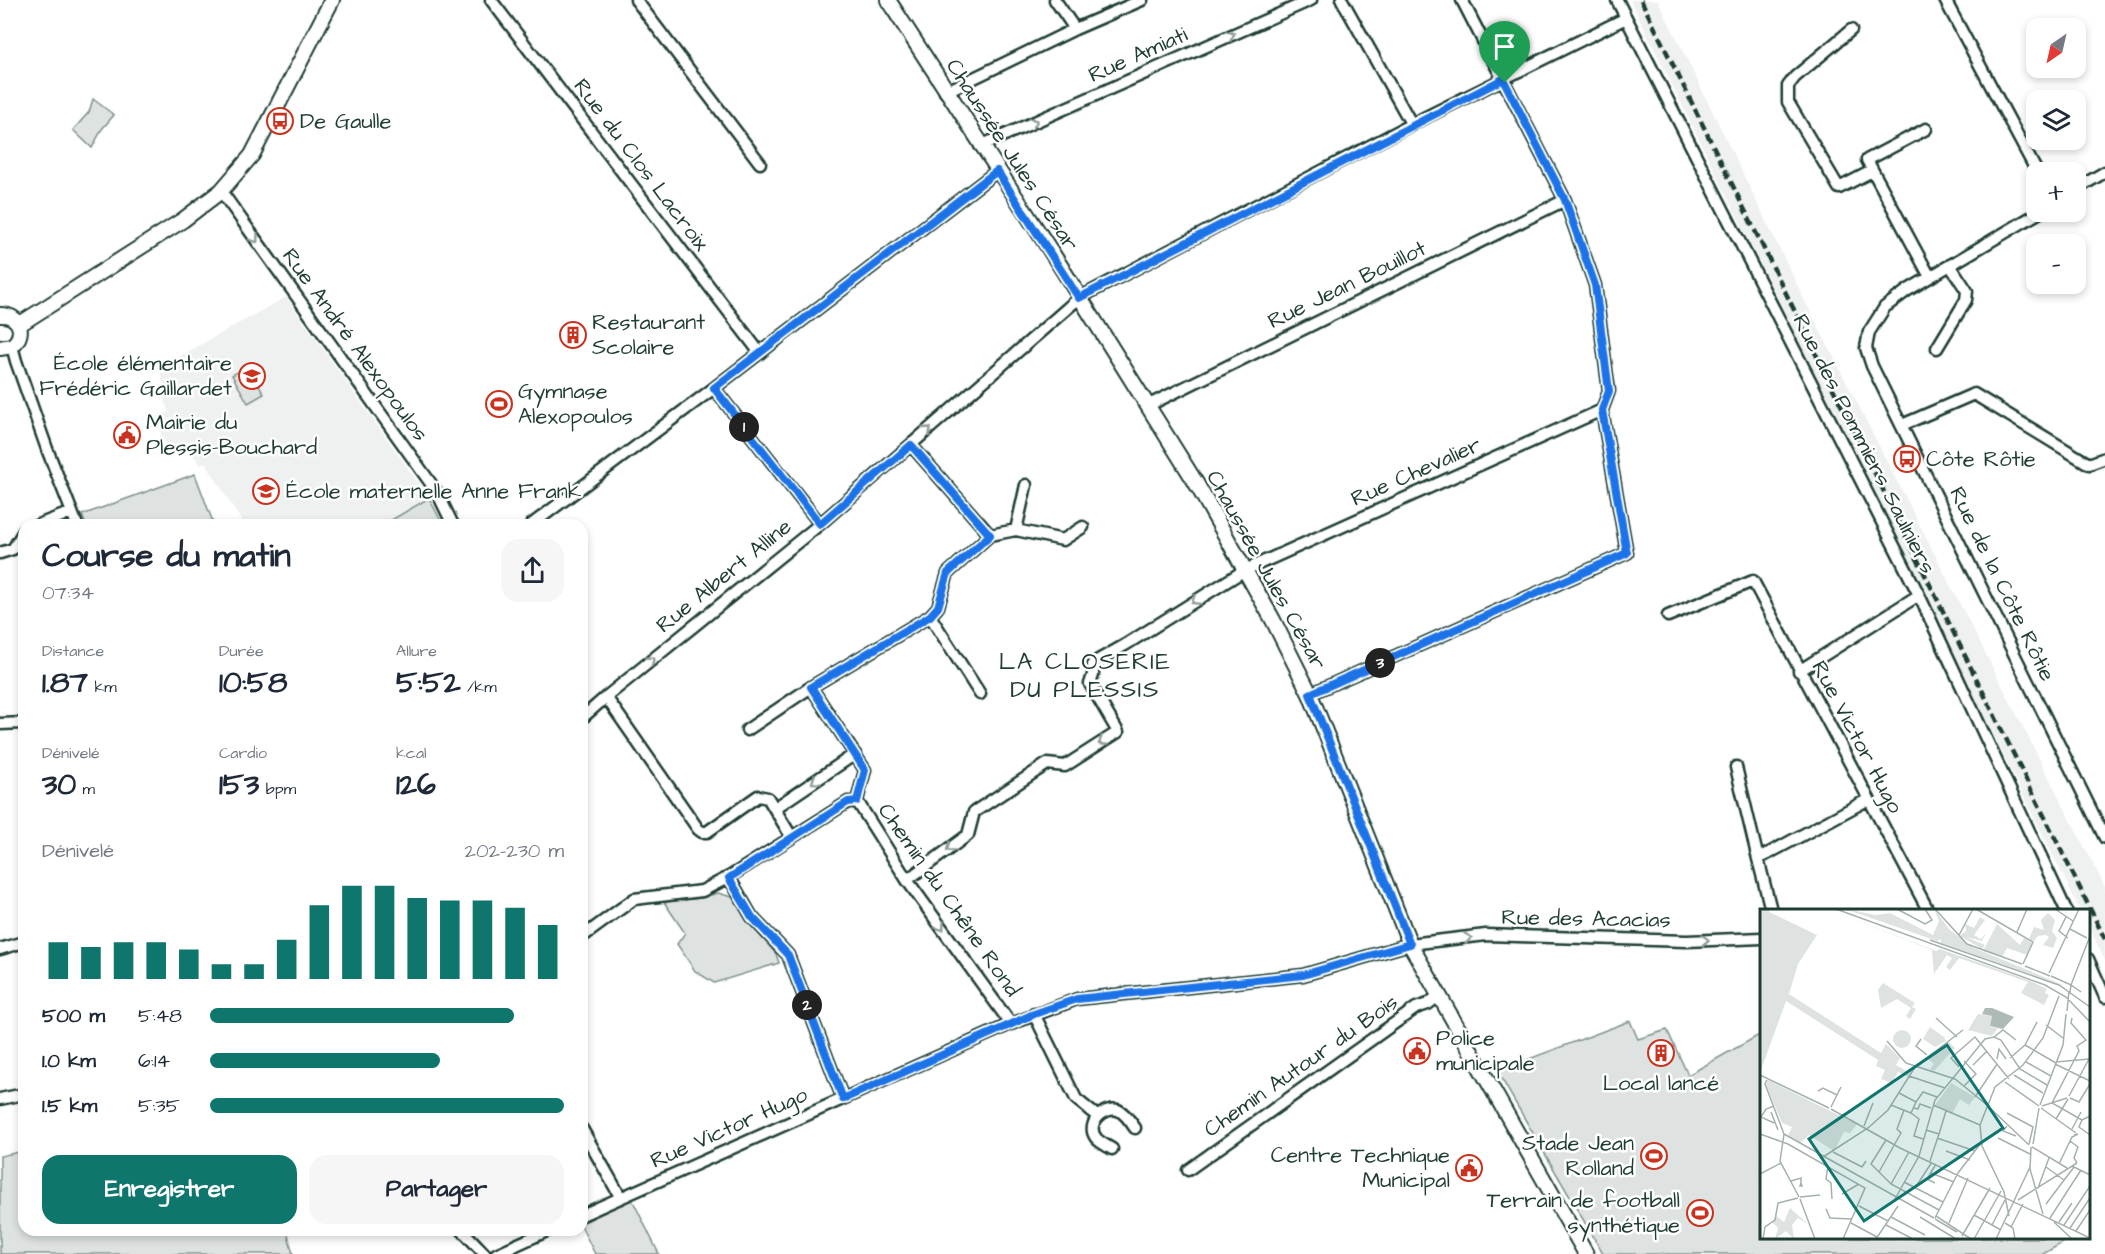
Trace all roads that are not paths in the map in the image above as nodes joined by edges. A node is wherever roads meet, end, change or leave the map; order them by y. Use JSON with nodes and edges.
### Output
{"nodes":[{"id":1,"x":491,"y":0,"type":"edge"},
{"id":2,"x":636,"y":0,"type":"edge"},
{"id":3,"x":888,"y":0,"type":"edge"},
{"id":4,"x":1054,"y":0,"type":"edge"},
{"id":5,"x":1142,"y":0,"type":"edge"},
{"id":6,"x":1311,"y":0,"type":"edge"},
{"id":7,"x":1342,"y":0,"type":"edge"},
{"id":8,"x":1462,"y":0,"type":"edge"},
{"id":9,"x":1617,"y":0,"type":"edge"},
{"id":10,"x":1945,"y":0,"type":"edge"},
{"id":11,"x":332,"y":3,"type":"edge"},
{"id":12,"x":1626,"y":18,"type":"junction"},
{"id":13,"x":1074,"y":29,"type":"junction"},
{"id":14,"x":1851,"y":30,"type":"dead end"},
{"id":15,"x":1503,"y":79,"type":"junction"},
{"id":16,"x":945,"y":92,"type":"junction"},
{"id":17,"x":1412,"y":125,"type":"junction"},
{"id":18,"x":1926,"y":129,"type":"dead end"},
{"id":19,"x":980,"y":146,"type":"junction"},
{"id":20,"x":2032,"y":162,"type":"edge"},
{"id":21,"x":760,"y":163,"type":"dead end"},
{"id":22,"x":997,"y":171,"type":"junction"},
{"id":23,"x":1872,"y":171,"type":"junction"},
{"id":24,"x":2105,"y":172,"type":"edge"},
{"id":25,"x":2086,"y":183,"type":"edge"},
{"id":26,"x":221,"y":191,"type":"junction"},
{"id":27,"x":1565,"y":200,"type":"junction"},
{"id":28,"x":2026,"y":220,"type":"edge"},
{"id":29,"x":1950,"y":265,"type":"junction"},
{"id":30,"x":1930,"y":277,"type":"junction"},
{"id":31,"x":1079,"y":298,"type":"junction"},
{"id":32,"x":0,"y":315,"type":"edge"},
{"id":33,"x":20,"y":324,"type":"junction"},
{"id":34,"x":6,"y":347,"type":"edge"},
{"id":35,"x":1937,"y":348,"type":"dead end"},
{"id":36,"x":760,"y":353,"type":"junction"},
{"id":37,"x":714,"y":388,"type":"junction"},
{"id":38,"x":1147,"y":406,"type":"junction"},
{"id":39,"x":1602,"y":410,"type":"junction"},
{"id":40,"x":1902,"y":425,"type":"junction"},
{"id":41,"x":911,"y":445,"type":"junction"},
{"id":42,"x":2105,"y":458,"type":"edge"},
{"id":43,"x":1026,"y":485,"type":"dead end"},
{"id":44,"x":72,"y":512,"type":"junction"},
{"id":45,"x":54,"y":519,"type":"edge"},
{"id":46,"x":75,"y":519,"type":"edge"},
{"id":47,"x":450,"y":519,"type":"edge"},
{"id":48,"x":539,"y":519,"type":"edge"},
{"id":49,"x":820,"y":524,"type":"junction"},
{"id":50,"x":1083,"y":527,"type":"dead end"},
{"id":51,"x":1016,"y":530,"type":"junction"},
{"id":52,"x":990,"y":535,"type":"junction"},
{"id":53,"x":18,"y":541,"type":"edge"},
{"id":54,"x":0,"y":554,"type":"edge"},
{"id":55,"x":1245,"y":570,"type":"junction"},
{"id":56,"x":1919,"y":595,"type":"junction"},
{"id":57,"x":930,"y":616,"type":"junction"},
{"id":58,"x":1668,"y":616,"type":"dead end"},
{"id":59,"x":1799,"y":672,"type":"junction"},
{"id":60,"x":811,"y":687,"type":"junction"},
{"id":61,"x":980,"y":693,"type":"dead end"},
{"id":62,"x":1310,"y":694,"type":"junction"},
{"id":63,"x":606,"y":697,"type":"junction"},
{"id":64,"x":588,"y":713,"type":"edge"},
{"id":65,"x":18,"y":723,"type":"edge"},
{"id":66,"x":0,"y":724,"type":"edge"},
{"id":67,"x":747,"y":730,"type":"dead end"},
{"id":68,"x":855,"y":754,"type":"junction"},
{"id":69,"x":1736,"y":767,"type":"dead end"},
{"id":70,"x":1869,"y":799,"type":"junction"},
{"id":71,"x":852,"y":801,"type":"junction"},
{"id":72,"x":775,"y":808,"type":"junction"},
{"id":73,"x":2104,"y":833,"type":"edge"},
{"id":74,"x":792,"y":836,"type":"junction"},
{"id":75,"x":1758,"y":859,"type":"junction"},
{"id":76,"x":729,"y":878,"type":"junction"},
{"id":77,"x":907,"y":880,"type":"junction"},
{"id":78,"x":1771,"y":909,"type":"edge"},
{"id":79,"x":1927,"y":909,"type":"edge"},
{"id":80,"x":2066,"y":909,"type":"edge"},
{"id":81,"x":588,"y":933,"type":"edge"},
{"id":82,"x":1760,"y":938,"type":"edge"},
{"id":83,"x":18,"y":944,"type":"edge"},
{"id":84,"x":1410,"y":944,"type":"junction"},
{"id":85,"x":0,"y":949,"type":"edge"},
{"id":86,"x":2090,"y":963,"type":"edge"},
{"id":87,"x":1438,"y":996,"type":"junction"},
{"id":88,"x":2105,"y":996,"type":"edge"},
{"id":89,"x":1034,"y":1014,"type":"junction"},
{"id":90,"x":1011,"y":1024,"type":"junction"},
{"id":91,"x":18,"y":1096,"type":"edge"},
{"id":92,"x":843,"y":1099,"type":"junction"},
{"id":93,"x":0,"y":1100,"type":"edge"},
{"id":94,"x":1098,"y":1117,"type":"junction"},
{"id":95,"x":1135,"y":1128,"type":"dead end"},
{"id":96,"x":588,"y":1140,"type":"edge"},
{"id":97,"x":1112,"y":1149,"type":"dead end"},
{"id":98,"x":1188,"y":1170,"type":"dead end"},
{"id":99,"x":621,"y":1198,"type":"junction"},
{"id":100,"x":588,"y":1212,"type":"edge"},
{"id":101,"x":468,"y":1236,"type":"edge"},
{"id":102,"x":536,"y":1236,"type":"edge"},
{"id":103,"x":485,"y":1254,"type":"edge"},
{"id":104,"x":496,"y":1254,"type":"edge"},
{"id":105,"x":1586,"y":1254,"type":"edge"}],
"edges":[{"from":1,"to":36,"type":"street","name":"Rue du Clos Lacroix"},
{"from":2,"to":21,"type":"street"},
{"from":3,"to":16,"type":"street","name":"Chaussée Jules César"},
{"from":4,"to":13,"type":"street"},
{"from":5,"to":13,"type":"street"},
{"from":19,"to":6,"type":"street","name":"Rue Amiati","one_way":true},
{"from":7,"to":17,"type":"street"},
{"from":8,"to":15,"type":"street"},
{"from":9,"to":12,"type":"street","name":"Rue des Pommiers Saulniers"},
{"from":10,"to":20,"type":"street"},
{"from":11,"to":26,"type":"street"},
{"from":12,"to":15,"type":"street","name":"Rue Albert Alline"},
{"from":12,"to":56,"type":"street","name":"Rue des Pommiers Saulniers"},
{"from":13,"to":16,"type":"street"},
{"from":14,"to":23,"type":"street"},
{"from":15,"to":17,"type":"street","name":"Rue Albert Alline"},
{"from":15,"to":27,"type":"street"},
{"from":16,"to":19,"type":"street","name":"Chaussée Jules César"},
{"from":17,"to":31,"type":"street","name":"Rue Albert Alline"},
{"from":18,"to":23,"type":"street"},
{"from":19,"to":22,"type":"street","name":"Chaussée Jules César"},
{"from":22,"to":31,"type":"street","name":"Chaussée Jules César"},
{"from":22,"to":36,"type":"street"},
{"from":23,"to":30,"type":"street"},
{"from":24,"to":25,"type":"street"},
{"from":26,"to":33,"type":"street"},
{"from":26,"to":47,"type":"street","name":"Rue André Alexopoulos","one_way":true},
{"from":27,"to":38,"type":"street","name":"Rue Jean Bouillot"},
{"from":27,"to":39,"type":"street"},
{"from":28,"to":29,"type":"street"},
{"from":29,"to":30,"type":"street"},
{"from":29,"to":35,"type":"street"},
{"from":30,"to":40,"type":"street","name":"Rue de la Côte Rôtie"},
{"from":31,"to":38,"type":"street","name":"Chaussée Jules César"},
{"from":41,"to":31,"type":"street","name":"Rue Albert Alline","one_way":true},
{"from":32,"to":33,"type":"street"},
{"from":33,"to":34,"type":"street"},
{"from":34,"to":44,"type":"street"},
{"from":36,"to":37,"type":"street"},
{"from":37,"to":48,"type":"street"},
{"from":37,"to":49,"type":"street"},
{"from":38,"to":55,"type":"street","name":"Chaussée Jules César"},
{"from":39,"to":55,"type":"street","name":"Rue Chevalier"},
{"from":39,"to":62,"type":"street"},
{"from":40,"to":42,"type":"street"},
{"from":40,"to":73,"type":"street","name":"Rue de la Côte Rôtie"},
{"from":41,"to":49,"type":"street","name":"Rue Albert Alline"},
{"from":41,"to":52,"type":"street"},
{"from":43,"to":51,"type":"street"},
{"from":44,"to":45,"type":"street"},
{"from":44,"to":46,"type":"street"},
{"from":63,"to":49,"type":"street","name":"Rue Albert Alline","one_way":true},
{"from":50,"to":51,"type":"street"},
{"from":51,"to":52,"type":"street"},
{"from":52,"to":57,"type":"street"},
{"from":53,"to":54,"type":"street"},
{"from":55,"to":62,"type":"street","name":"Chaussée Jules César"},
{"from":55,"to":77,"type":"street","name":"Rue Chevalier","one_way":true},
{"from":56,"to":59,"type":"street"},
{"from":56,"to":80,"type":"street","name":"Rue des Pommiers Saulniers"},
{"from":57,"to":60,"type":"street"},
{"from":57,"to":61,"type":"street"},
{"from":58,"to":59,"type":"street","name":"Rue Victor Hugo"},
{"from":59,"to":70,"type":"street","name":"Rue Victor Hugo"},
{"from":60,"to":67,"type":"street"},
{"from":60,"to":68,"type":"street"},
{"from":62,"to":84,"type":"street","name":"Chaussée Jules César"},
{"from":63,"to":64,"type":"street","name":"Rue Albert Alline"},
{"from":63,"to":72,"type":"street"},
{"from":65,"to":66,"type":"street"},
{"from":68,"to":71,"type":"street"},
{"from":68,"to":72,"type":"street","one_way":true},
{"from":69,"to":75,"type":"street"},
{"from":70,"to":75,"type":"street"},
{"from":70,"to":79,"type":"street","name":"Rue Victor Hugo"},
{"from":71,"to":74,"type":"street","name":"Chemin du Chêne Rond"},
{"from":71,"to":77,"type":"street","name":"Chemin du Chêne Rond"},
{"from":72,"to":74,"type":"street"},
{"from":74,"to":76,"type":"street","name":"Chemin du Chêne Rond"},
{"from":75,"to":78,"type":"street"},
{"from":76,"to":81,"type":"street","name":"Chemin du Chêne Rond"},
{"from":76,"to":92,"type":"street"},
{"from":77,"to":90,"type":"street","name":"Chemin du Chêne Rond","one_way":true},
{"from":84,"to":82,"type":"street","name":"Rue des Acacias","one_way":true},
{"from":83,"to":85,"type":"street"},
{"from":84,"to":87,"type":"street","name":"Chaussée Jules César"},
{"from":84,"to":89,"type":"street","name":"Rue Victor Hugo"},
{"from":86,"to":88,"type":"street"},
{"from":87,"to":98,"type":"street","name":"Chemin Autour du Bois"},
{"from":87,"to":105,"type":"street","name":"Chaussée Jules César"},
{"from":89,"to":90,"type":"street","name":"Rue Victor Hugo"},
{"from":89,"to":94,"type":"street"},
{"from":90,"to":92,"type":"street","name":"Rue Victor Hugo"},
{"from":91,"to":93,"type":"street"},
{"from":92,"to":99,"type":"street","name":"Rue Victor Hugo"},
{"from":94,"to":95,"type":"street"},
{"from":94,"to":97,"type":"street"},
{"from":96,"to":99,"type":"street"},
{"from":99,"to":100,"type":"street","name":"Rue Victor Hugo"},
{"from":101,"to":103,"type":"street"},
{"from":102,"to":104,"type":"street"}]}
